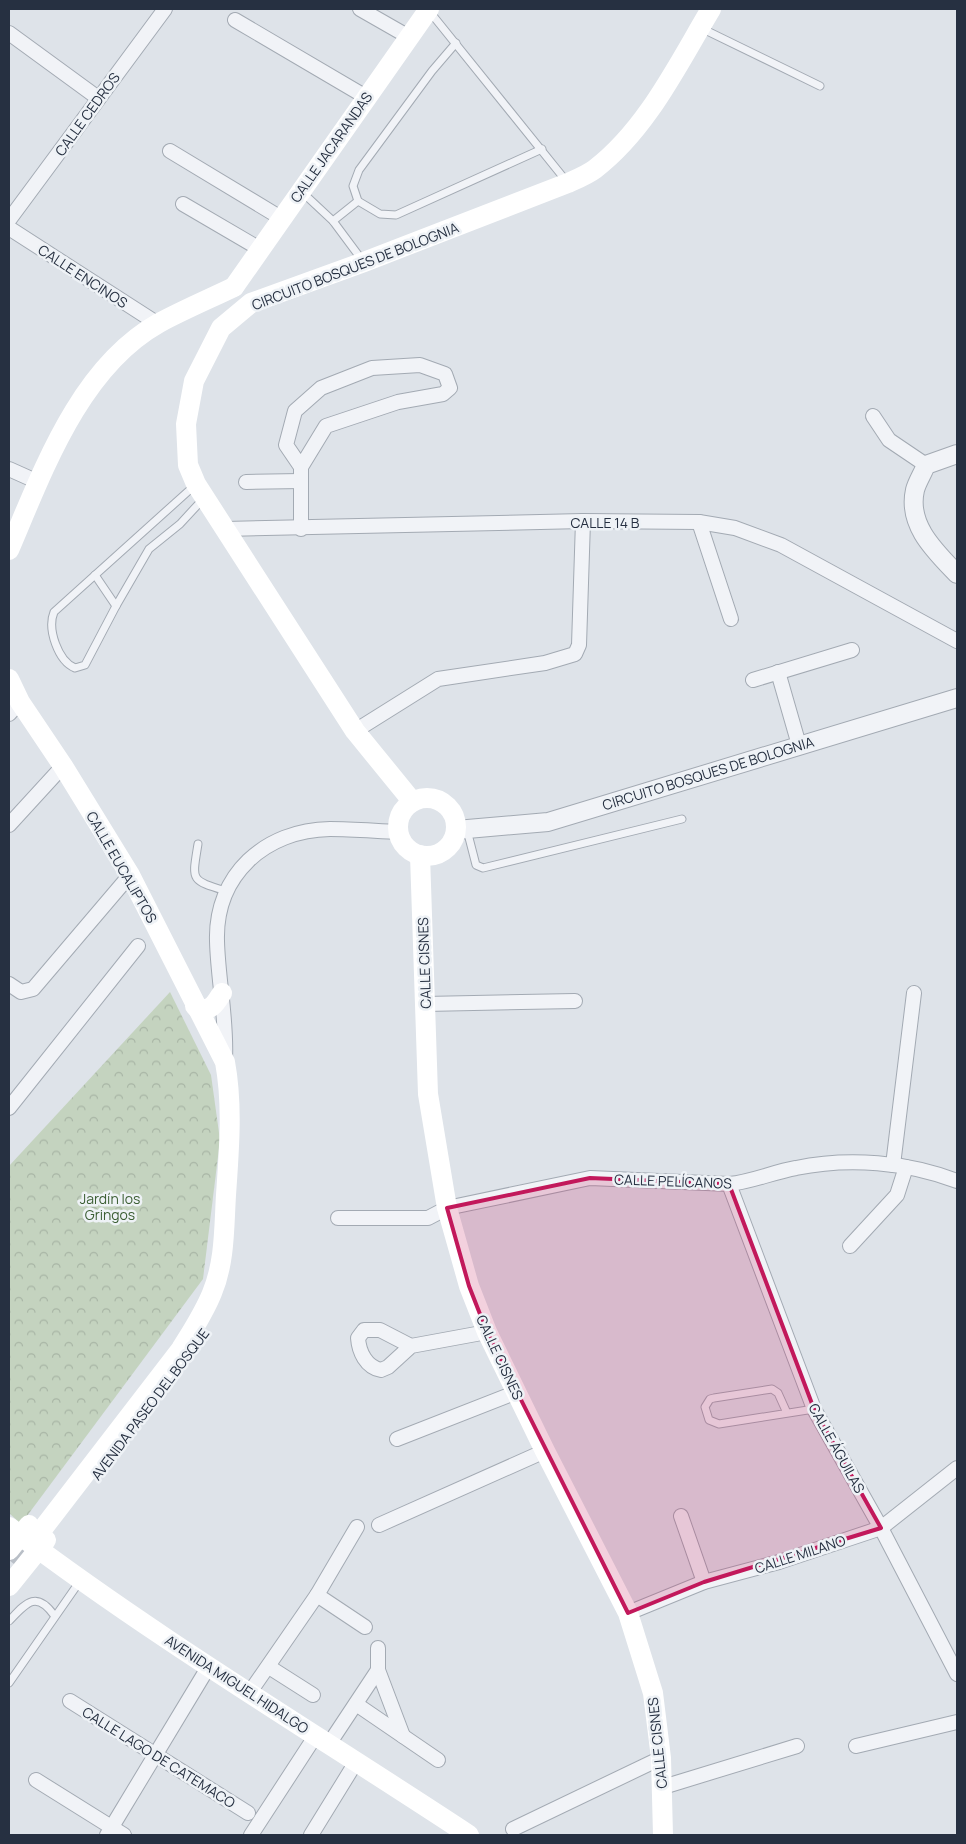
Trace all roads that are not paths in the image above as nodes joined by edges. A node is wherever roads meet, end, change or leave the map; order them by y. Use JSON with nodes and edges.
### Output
{"nodes":[{"id":1,"x":165,"y":9,"type":"edge"},
{"id":2,"x":360,"y":9,"type":"edge"},
{"id":3,"x":428,"y":9,"type":"edge"},
{"id":4,"x":711,"y":9,"type":"edge"},
{"id":5,"x":235,"y":20,"type":"dead end"},
{"id":6,"x":700,"y":28,"type":"junction"},
{"id":7,"x":9,"y":33,"type":"edge"},
{"id":8,"x":409,"y":37,"type":"junction"},
{"id":9,"x":456,"y":43,"type":"junction"},
{"id":10,"x":820,"y":86,"type":"dead end"},
{"id":11,"x":366,"y":97,"type":"junction"},
{"id":12,"x":98,"y":98,"type":"junction"},
{"id":13,"x":542,"y":149,"type":"junction"},
{"id":14,"x":170,"y":151,"type":"dead end"},
{"id":15,"x":568,"y":183,"type":"junction"},
{"id":16,"x":300,"y":190,"type":"junction"},
{"id":17,"x":358,"y":201,"type":"junction"},
{"id":18,"x":183,"y":204,"type":"dead end"},
{"id":19,"x":281,"y":218,"type":"junction"},
{"id":20,"x":9,"y":220,"type":"edge"},
{"id":21,"x":333,"y":221,"type":"junction"},
{"id":22,"x":9,"y":228,"type":"edge"},
{"id":23,"x":260,"y":249,"type":"junction"},
{"id":24,"x":364,"y":262,"type":"junction"},
{"id":25,"x":234,"y":287,"type":"junction"},
{"id":26,"x":251,"y":303,"type":"junction"},
{"id":27,"x":158,"y":324,"type":"junction"},
{"id":28,"x":873,"y":416,"type":"dead end"},
{"id":29,"x":957,"y":454,"type":"edge"},
{"id":30,"x":926,"y":465,"type":"junction"},
{"id":31,"x":9,"y":469,"type":"edge"},
{"id":32,"x":301,"y":474,"type":"junction"},
{"id":33,"x":38,"y":482,"type":"junction"},
{"id":34,"x":246,"y":482,"type":"dead end"},
{"id":35,"x":200,"y":490,"type":"junction"},
{"id":36,"x":583,"y":521,"type":"junction"},
{"id":37,"x":699,"y":522,"type":"junction"},
{"id":38,"x":225,"y":529,"type":"junction"},
{"id":39,"x":301,"y":529,"type":"junction"},
{"id":40,"x":9,"y":550,"type":"edge"},
{"id":41,"x":957,"y":574,"type":"edge"},
{"id":42,"x":96,"y":575,"type":"junction"},
{"id":43,"x":116,"y":606,"type":"junction"},
{"id":44,"x":731,"y":619,"type":"dead end"},
{"id":45,"x":957,"y":641,"type":"edge"},
{"id":46,"x":852,"y":650,"type":"dead end"},
{"id":47,"x":778,"y":672,"type":"junction"},
{"id":48,"x":9,"y":679,"type":"edge"},
{"id":49,"x":753,"y":680,"type":"dead end"},
{"id":50,"x":957,"y":698,"type":"edge"},
{"id":51,"x":14,"y":708,"type":"edge"},
{"id":52,"x":354,"y":731,"type":"junction"},
{"id":53,"x":799,"y":745,"type":"junction"},
{"id":54,"x":63,"y":766,"type":"junction"},
{"id":55,"x":412,"y":802,"type":"junction"},
{"id":56,"x":682,"y":819,"type":"dead end"},
{"id":57,"x":9,"y":825,"type":"edge"},
{"id":58,"x":462,"y":830,"type":"junction"},
{"id":59,"x":398,"y":832,"type":"junction"},
{"id":60,"x":198,"y":844,"type":"dead end"},
{"id":61,"x":420,"y":855,"type":"junction"},
{"id":62,"x":130,"y":875,"type":"junction"},
{"id":63,"x":226,"y":891,"type":"junction"},
{"id":64,"x":138,"y":946,"type":"dead end"},
{"id":65,"x":9,"y":984,"type":"edge"},
{"id":66,"x":222,"y":993,"type":"junction"},
{"id":67,"x":914,"y":993,"type":"dead end"},
{"id":68,"x":575,"y":1002,"type":"dead end"},
{"id":69,"x":425,"y":1004,"type":"junction"},
{"id":70,"x":195,"y":1006,"type":"junction"},
{"id":71,"x":225,"y":1062,"type":"junction"},
{"id":72,"x":9,"y":1108,"type":"edge"},
{"id":73,"x":899,"y":1166,"type":"junction"},
{"id":74,"x":228,"y":1170,"type":"junction"},
{"id":75,"x":957,"y":1181,"type":"edge"},
{"id":76,"x":729,"y":1184,"type":"junction"},
{"id":77,"x":447,"y":1208,"type":"junction"},
{"id":78,"x":338,"y":1218,"type":"dead end"},
{"id":79,"x":850,"y":1246,"type":"dead end"},
{"id":80,"x":487,"y":1332,"type":"junction"},
{"id":81,"x":411,"y":1346,"type":"dead end"},
{"id":82,"x":517,"y":1392,"type":"junction"},
{"id":83,"x":814,"y":1409,"type":"junction"},
{"id":84,"x":787,"y":1413,"type":"junction"},
{"id":85,"x":397,"y":1439,"type":"dead end"},
{"id":86,"x":544,"y":1451,"type":"junction"},
{"id":87,"x":957,"y":1468,"type":"edge"},
{"id":88,"x":681,"y":1516,"type":"dead end"},
{"id":89,"x":378,"y":1525,"type":"dead end"},
{"id":90,"x":357,"y":1527,"type":"dead end"},
{"id":91,"x":881,"y":1528,"type":"junction"},
{"id":92,"x":39,"y":1540,"type":"junction"},
{"id":93,"x":12,"y":1550,"type":"edge"},
{"id":94,"x":81,"y":1580,"type":"junction"},
{"id":95,"x":704,"y":1582,"type":"junction"},
{"id":96,"x":9,"y":1586,"type":"edge"},
{"id":97,"x":316,"y":1595,"type":"junction"},
{"id":98,"x":628,"y":1613,"type":"junction"},
{"id":99,"x":54,"y":1615,"type":"junction"},
{"id":100,"x":9,"y":1621,"type":"edge"},
{"id":101,"x":365,"y":1627,"type":"dead end"},
{"id":102,"x":378,"y":1648,"type":"dead end"},
{"id":103,"x":209,"y":1666,"type":"junction"},
{"id":104,"x":269,"y":1667,"type":"junction"},
{"id":105,"x":378,"y":1670,"type":"junction"},
{"id":106,"x":957,"y":1674,"type":"edge"},
{"id":107,"x":9,"y":1683,"type":"edge"},
{"id":108,"x":250,"y":1692,"type":"junction"},
{"id":109,"x":313,"y":1695,"type":"dead end"},
{"id":110,"x":70,"y":1701,"type":"dead end"},
{"id":111,"x":356,"y":1704,"type":"junction"},
{"id":112,"x":957,"y":1722,"type":"edge"},
{"id":113,"x":402,"y":1736,"type":"junction"},
{"id":114,"x":322,"y":1740,"type":"junction"},
{"id":115,"x":797,"y":1746,"type":"dead end"},
{"id":116,"x":856,"y":1746,"type":"dead end"},
{"id":117,"x":156,"y":1755,"type":"junction"},
{"id":118,"x":661,"y":1758,"type":"junction"},
{"id":119,"x":438,"y":1760,"type":"dead end"},
{"id":120,"x":356,"y":1762,"type":"junction"},
{"id":121,"x":36,"y":1780,"type":"dead end"},
{"id":122,"x":663,"y":1787,"type":"junction"},
{"id":123,"x":248,"y":1813,"type":"dead end"},
{"id":124,"x":513,"y":1829,"type":"dead end"},
{"id":125,"x":109,"y":1831,"type":"edge"},
{"id":126,"x":457,"y":1832,"type":"edge"},
{"id":127,"x":124,"y":1835,"type":"edge"},
{"id":128,"x":251,"y":1835,"type":"edge"},
{"id":129,"x":311,"y":1835,"type":"edge"},
{"id":130,"x":663,"y":1835,"type":"edge"}],
"edges":[{"from":1,"to":12,"type":"street","name":"CALLE CEDROS"},
{"from":2,"to":8,"type":"street"},
{"from":3,"to":8,"type":"main road","name":"CALLE JACARANDAS"},
{"from":3,"to":9,"type":"lane"},
{"from":4,"to":6,"type":"main road","name":"CIRCUITO BOSQUES DE BOLOGNIA"},
{"from":5,"to":11,"type":"street"},
{"from":6,"to":10,"type":"lane"},
{"from":6,"to":15,"type":"main road","name":"CIRCUITO BOSQUES DE BOLOGNIA"},
{"from":7,"to":12,"type":"street"},
{"from":8,"to":11,"type":"main road","name":"CALLE JACARANDAS"},
{"from":9,"to":13,"type":"lane"},
{"from":9,"to":17,"type":"lane"},
{"from":11,"to":16,"type":"main road","name":"CALLE JACARANDAS"},
{"from":12,"to":20,"type":"street","name":"CALLE CEDROS"},
{"from":13,"to":15,"type":"lane"},
{"from":13,"to":17,"type":"lane"},
{"from":14,"to":19,"type":"street"},
{"from":15,"to":24,"type":"main road","name":"CIRCUITO BOSQUES DE BOLOGNIA"},
{"from":16,"to":19,"type":"main road","name":"CALLE JACARANDAS"},
{"from":16,"to":21,"type":"lane"},
{"from":17,"to":21,"type":"lane"},
{"from":18,"to":23,"type":"street"},
{"from":19,"to":23,"type":"main road","name":"CALLE JACARANDAS"},
{"from":21,"to":24,"type":"lane"},
{"from":22,"to":27,"type":"street","name":"CALLE ENCINOS"},
{"from":23,"to":25,"type":"main road","name":"CALLE JACARANDAS"},
{"from":24,"to":26,"type":"main road","name":"CIRCUITO BOSQUES DE BOLOGNIA"},
{"from":25,"to":26,"type":"main road"},
{"from":25,"to":27,"type":"main road"},
{"from":26,"to":35,"type":"main road","name":"CIRCUITO BOSQUES DE BOLOGNIA"},
{"from":27,"to":33,"type":"main road"},
{"from":28,"to":30,"type":"street"},
{"from":29,"to":30,"type":"street"},
{"from":30,"to":41,"type":"street"},
{"from":31,"to":33,"type":"street"},
{"from":32,"to":32,"type":"street"},
{"from":32,"to":34,"type":"street"},
{"from":32,"to":39,"type":"street"},
{"from":33,"to":40,"type":"main road"},
{"from":35,"to":38,"type":"main road","name":"CIRCUITO BOSQUES DE BOLOGNIA"},
{"from":35,"to":42,"type":"lane"},
{"from":35,"to":43,"type":"lane"},
{"from":36,"to":37,"type":"street","name":"CALLE 14 B"},
{"from":36,"to":39,"type":"street","name":"CALLE 14 B"},
{"from":36,"to":52,"type":"street"},
{"from":37,"to":44,"type":"street"},
{"from":37,"to":45,"type":"street","name":"CALLE 14 B"},
{"from":38,"to":39,"type":"street","name":"CALLE 14 B"},
{"from":38,"to":52,"type":"main road","name":"CIRCUITO BOSQUES DE BOLOGNIA"},
{"from":42,"to":43,"type":"lane"},
{"from":42,"to":43,"type":"lane"},
{"from":46,"to":47,"type":"street"},
{"from":47,"to":49,"type":"street"},
{"from":47,"to":53,"type":"street"},
{"from":48,"to":51,"type":"main road","name":"CALLE EUCALIPTOS"},
{"from":50,"to":53,"type":"street","name":"CIRCUITO BOSQUES DE BOLOGNIA"},
{"from":51,"to":54,"type":"main road","name":"CALLE EUCALIPTOS"},
{"from":52,"to":55,"type":"main road","name":"CIRCUITO BOSQUES DE BOLOGNIA"},
{"from":53,"to":58,"type":"street","name":"CIRCUITO BOSQUES DE BOLOGNIA"},
{"from":54,"to":57,"type":"street"},
{"from":54,"to":62,"type":"main road","name":"CALLE EUCALIPTOS"},
{"from":55,"to":58,"type":"main road"},
{"from":55,"to":59,"type":"main road"},
{"from":56,"to":58,"type":"lane"},
{"from":58,"to":61,"type":"main road"},
{"from":59,"to":61,"type":"main road"},
{"from":59,"to":63,"type":"street","name":"AVENIDA PASEO DEL BOSQUE"},
{"from":60,"to":63,"type":"lane"},
{"from":61,"to":69,"type":"main road","name":"CALLE CISNES"},
{"from":62,"to":65,"type":"street"},
{"from":62,"to":70,"type":"main road","name":"CALLE EUCALIPTOS"},
{"from":63,"to":66,"type":"street","name":"AVENIDA PASEO DEL BOSQUE"},
{"from":64,"to":72,"type":"street"},
{"from":66,"to":70,"type":"main road"},
{"from":66,"to":71,"type":"street","name":"AVENIDA PASEO DEL BOSQUE"},
{"from":67,"to":73,"type":"street"},
{"from":68,"to":69,"type":"street"},
{"from":69,"to":77,"type":"main road","name":"CALLE CISNES"},
{"from":70,"to":71,"type":"main road","name":"CALLE EUCALIPTOS"},
{"from":71,"to":74,"type":"main road","name":"AVENIDA PASEO DEL BOSQUE"},
{"from":73,"to":75,"type":"street","name":"CALLE PELÍCANOS"},
{"from":73,"to":76,"type":"street","name":"CALLE PELÍCANOS"},
{"from":73,"to":79,"type":"street"},
{"from":74,"to":92,"type":"main road","name":"AVENIDA PASEO DEL BOSQUE"},
{"from":74,"to":93,"type":"main road","name":"AVENIDA PASEO DEL BOSQUE"},
{"from":76,"to":77,"type":"street","name":"CALLE PELÍCANOS"},
{"from":76,"to":83,"type":"street","name":"CALLE ÁGUILAS"},
{"from":77,"to":78,"type":"street","name":"CALLE PELÍCANOS"},
{"from":77,"to":80,"type":"main road","name":"CALLE CISNES"},
{"from":80,"to":81,"type":"street"},
{"from":80,"to":82,"type":"main road","name":"CALLE CISNES"},
{"from":82,"to":85,"type":"street"},
{"from":82,"to":86,"type":"main road","name":"CALLE CISNES"},
{"from":83,"to":84,"type":"lane"},
{"from":83,"to":91,"type":"street","name":"CALLE ÁGUILAS"},
{"from":84,"to":84,"type":"lane"},
{"from":86,"to":89,"type":"street"},
{"from":86,"to":98,"type":"main road","name":"CALLE CISNES"},
{"from":87,"to":91,"type":"street","name":"CALLE MILANO"},
{"from":88,"to":95,"type":"street"},
{"from":90,"to":97,"type":"street"},
{"from":91,"to":95,"type":"street","name":"CALLE MILANO"},
{"from":91,"to":106,"type":"street","name":"CALLE ÁGUILAS"},
{"from":92,"to":93,"type":"main road","name":"AVENIDA MIGUEL HIDALGO"},
{"from":92,"to":94,"type":"main road","name":"AVENIDA MIGUEL HIDALGO"},
{"from":92,"to":96,"type":"main road","name":"AVENIDA PASEO DEL BOSQUE"},
{"from":94,"to":99,"type":"lane"},
{"from":94,"to":103,"type":"main road","name":"AVENIDA MIGUEL HIDALGO"},
{"from":95,"to":98,"type":"street","name":"CALLE MILANO"},
{"from":97,"to":101,"type":"street"},
{"from":97,"to":104,"type":"street"},
{"from":98,"to":118,"type":"main road","name":"CALLE CISNES"},
{"from":99,"to":100,"type":"lane"},
{"from":99,"to":107,"type":"lane"},
{"from":102,"to":105,"type":"street"},
{"from":103,"to":108,"type":"main road","name":"AVENIDA MIGUEL HIDALGO"},
{"from":103,"to":117,"type":"street"},
{"from":104,"to":108,"type":"street"},
{"from":104,"to":109,"type":"street"},
{"from":105,"to":111,"type":"street"},
{"from":105,"to":113,"type":"street"},
{"from":108,"to":114,"type":"main road","name":"AVENIDA MIGUEL HIDALGO"},
{"from":110,"to":117,"type":"street","name":"CALLE LAGO DE CATEMACO"},
{"from":111,"to":113,"type":"street"},
{"from":111,"to":114,"type":"street"},
{"from":112,"to":116,"type":"street"},
{"from":113,"to":119,"type":"street"},
{"from":114,"to":120,"type":"main road","name":"AVENIDA MIGUEL HIDALGO"},
{"from":114,"to":128,"type":"street"},
{"from":115,"to":122,"type":"street"},
{"from":117,"to":123,"type":"street","name":"CALLE LAGO DE CATEMACO"},
{"from":117,"to":125,"type":"street"},
{"from":118,"to":122,"type":"main road","name":"CALLE CISNES"},
{"from":118,"to":124,"type":"street"},
{"from":120,"to":126,"type":"main road","name":"AVENIDA MIGUEL HIDALGO"},
{"from":120,"to":129,"type":"street"},
{"from":121,"to":125,"type":"street"},
{"from":122,"to":130,"type":"main road","name":"CALLE CISNES"},
{"from":125,"to":127,"type":"street"}]}
